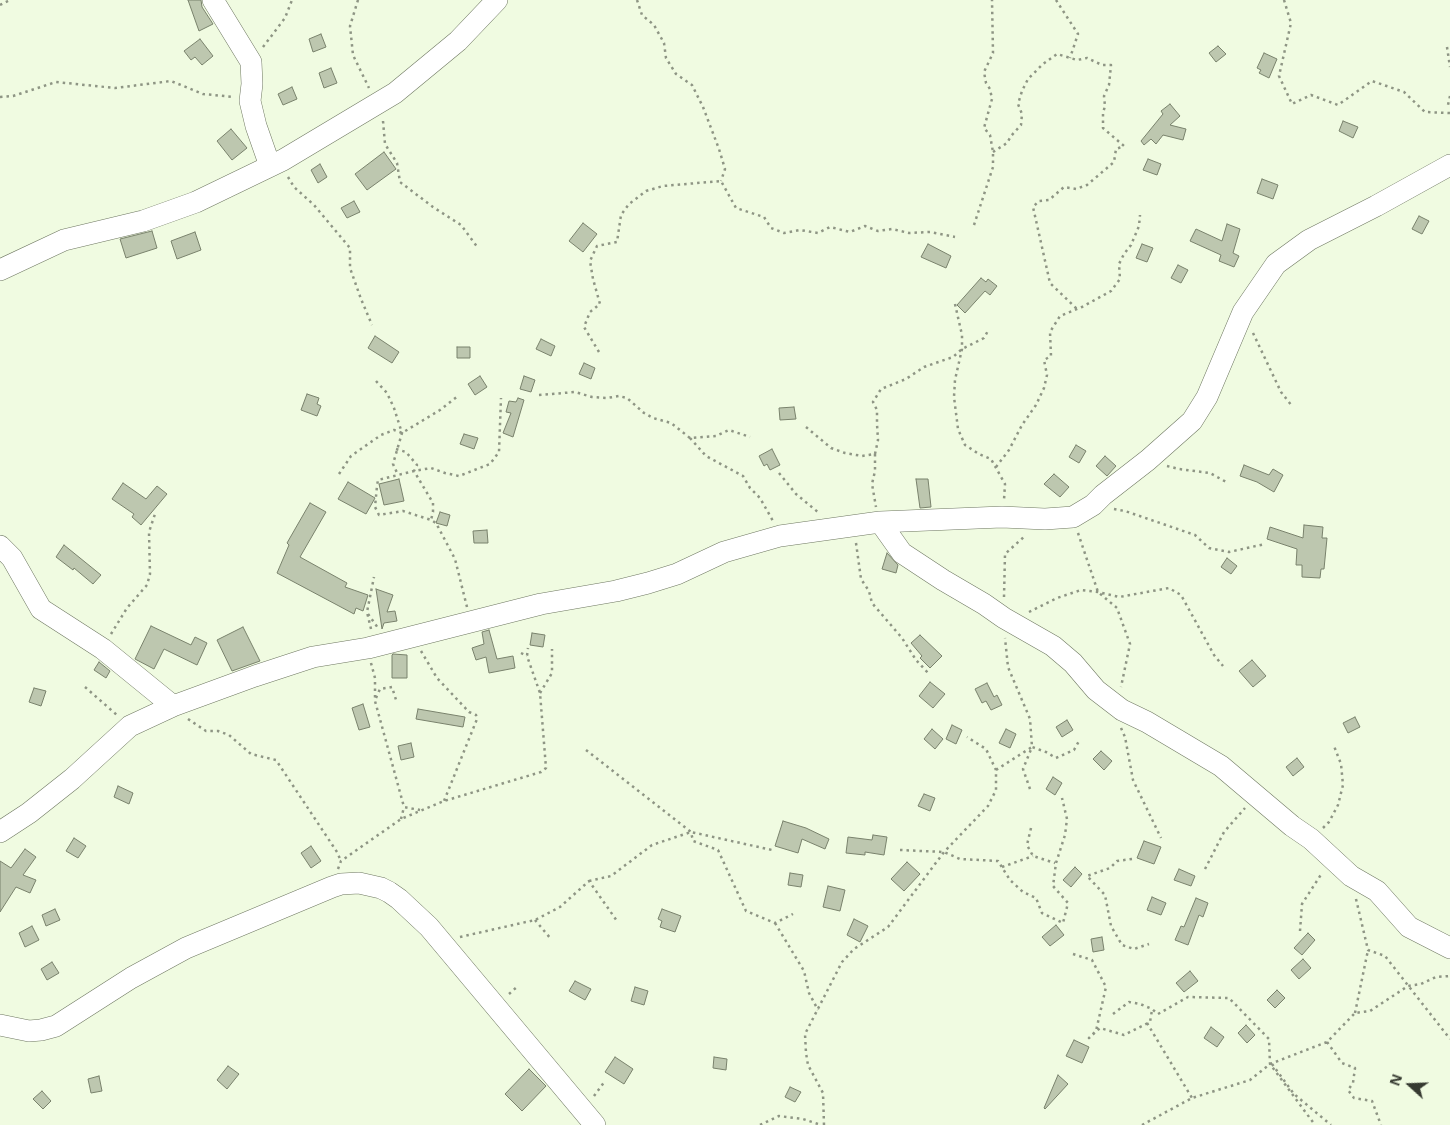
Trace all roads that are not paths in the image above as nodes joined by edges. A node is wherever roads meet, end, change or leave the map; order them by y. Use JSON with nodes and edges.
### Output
{"nodes":[{"id":1,"x":213,"y":0,"type":"edge"},
{"id":2,"x":498,"y":0,"type":"edge"},
{"id":3,"x":276,"y":163,"type":"junction"},
{"id":4,"x":1450,"y":165,"type":"edge"},
{"id":5,"x":0,"y":270,"type":"edge"},
{"id":6,"x":880,"y":522,"type":"junction"},
{"id":7,"x":0,"y":546,"type":"edge"},
{"id":8,"x":173,"y":706,"type":"junction"},
{"id":9,"x":0,"y":832,"type":"edge"},
{"id":10,"x":1450,"y":948,"type":"edge"},
{"id":11,"x":0,"y":1025,"type":"edge"},
{"id":12,"x":595,"y":1125,"type":"edge"}],
"edges":[{"from":1,"to":3,"type":"street"},
{"from":2,"to":3,"type":"street"},
{"from":3,"to":5,"type":"street"},
{"from":4,"to":6,"type":"street"},
{"from":6,"to":8,"type":"street"},
{"from":6,"to":10,"type":"street"},
{"from":7,"to":8,"type":"street"},
{"from":8,"to":9,"type":"street"},
{"from":11,"to":12,"type":"street"}]}
